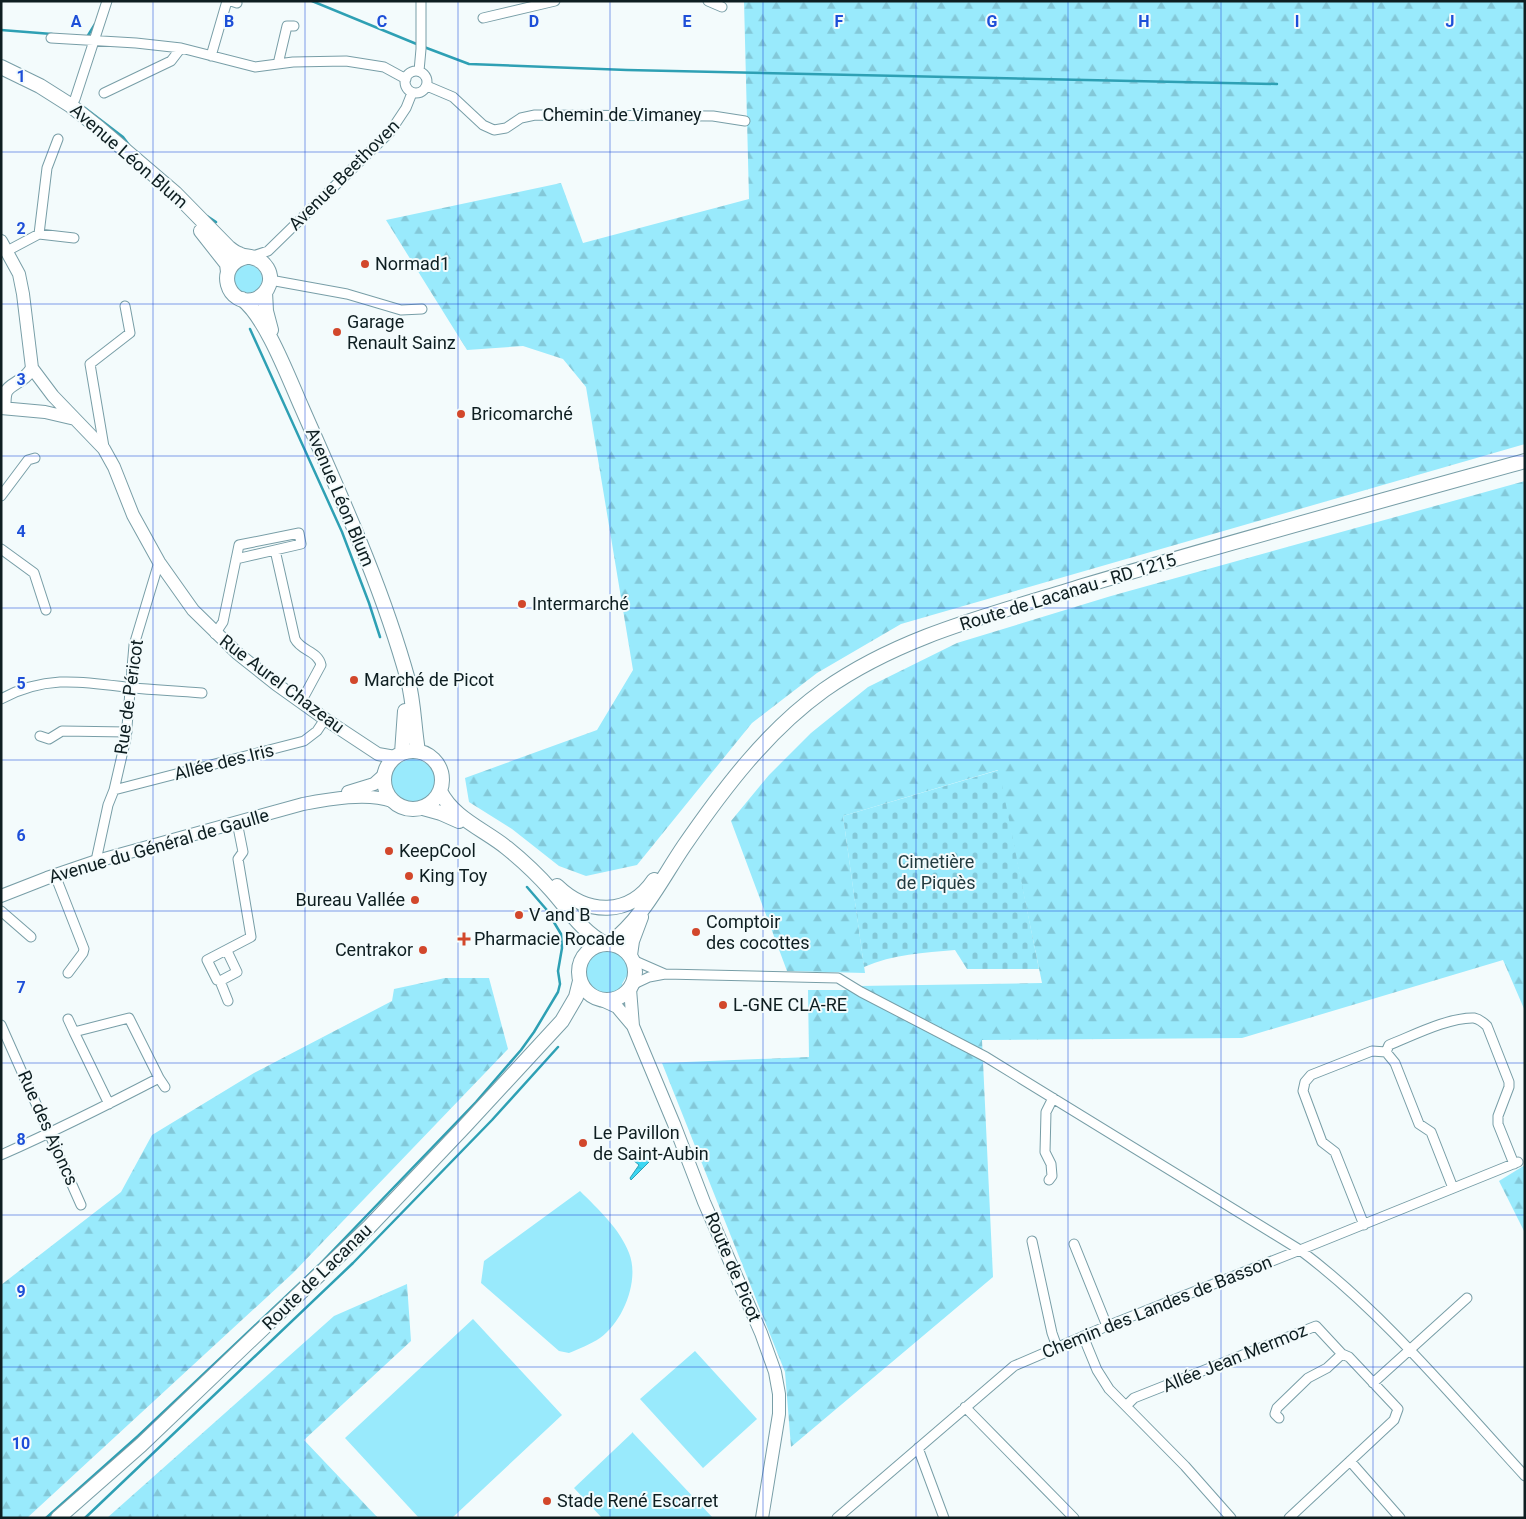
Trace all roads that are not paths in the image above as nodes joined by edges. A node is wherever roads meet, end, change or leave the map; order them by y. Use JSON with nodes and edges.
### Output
{"nodes":[{"id":1,"x":107,"y":1,"type":"edge"},
{"id":2,"x":227,"y":1,"type":"edge"},
{"id":3,"x":421,"y":1,"type":"edge"},
{"id":4,"x":555,"y":1,"type":"edge"},
{"id":5,"x":708,"y":1,"type":"edge"},
{"id":6,"x":722,"y":7,"type":"dead end"},
{"id":7,"x":483,"y":18,"type":"dead end"},
{"id":8,"x":294,"y":26,"type":"dead end"},
{"id":9,"x":51,"y":38,"type":"dead end"},
{"id":10,"x":95,"y":40,"type":"junction"},
{"id":11,"x":181,"y":48,"type":"junction"},
{"id":12,"x":211,"y":56,"type":"junction"},
{"id":13,"x":278,"y":64,"type":"junction"},
{"id":14,"x":1,"y":67,"type":"edge"},
{"id":15,"x":419,"y":71,"type":"junction"},
{"id":16,"x":1,"y":75,"type":"edge"},
{"id":17,"x":406,"y":79,"type":"junction"},
{"id":18,"x":427,"y":86,"type":"junction"},
{"id":19,"x":412,"y":93,"type":"junction"},
{"id":20,"x":104,"y":94,"type":"dead end"},
{"id":21,"x":70,"y":105,"type":"junction"},
{"id":22,"x":745,"y":121,"type":"dead end"},
{"id":23,"x":58,"y":139,"type":"dead end"},
{"id":24,"x":39,"y":234,"type":"junction"},
{"id":25,"x":74,"y":238,"type":"dead end"},
{"id":26,"x":4,"y":246,"type":"edge"},
{"id":27,"x":268,"y":251,"type":"junction"},
{"id":28,"x":248,"y":257,"type":"junction"},
{"id":29,"x":228,"y":272,"type":"junction"},
{"id":30,"x":268,"y":281,"type":"junction"},
{"id":31,"x":242,"y":299,"type":"junction"},
{"id":32,"x":125,"y":306,"type":"dead end"},
{"id":33,"x":422,"y":309,"type":"dead end"},
{"id":34,"x":280,"y":357,"type":"junction"},
{"id":35,"x":32,"y":368,"type":"junction"},
{"id":36,"x":3,"y":408,"type":"edge"},
{"id":37,"x":75,"y":419,"type":"junction"},
{"id":38,"x":104,"y":449,"type":"junction"},
{"id":39,"x":35,"y":458,"type":"dead end"},
{"id":40,"x":1525,"y":461,"type":"edge"},
{"id":41,"x":1,"y":496,"type":"edge"},
{"id":42,"x":1,"y":549,"type":"edge"},
{"id":43,"x":275,"y":550,"type":"junction"},
{"id":44,"x":236,"y":558,"type":"junction"},
{"id":45,"x":159,"y":562,"type":"junction"},
{"id":46,"x":46,"y":610,"type":"dead end"},
{"id":47,"x":216,"y":634,"type":"junction"},
{"id":48,"x":395,"y":639,"type":"junction"},
{"id":49,"x":131,"y":687,"type":"junction"},
{"id":50,"x":202,"y":693,"type":"dead end"},
{"id":51,"x":1,"y":699,"type":"edge"},
{"id":52,"x":301,"y":702,"type":"junction"},
{"id":53,"x":325,"y":719,"type":"junction"},
{"id":54,"x":127,"y":732,"type":"junction"},
{"id":55,"x":40,"y":736,"type":"dead end"},
{"id":56,"x":418,"y":751,"type":"junction"},
{"id":57,"x":378,"y":754,"type":"junction"},
{"id":58,"x":399,"y":755,"type":"junction"},
{"id":59,"x":385,"y":773,"type":"junction"},
{"id":60,"x":114,"y":790,"type":"junction"},
{"id":61,"x":440,"y":791,"type":"junction"},
{"id":62,"x":320,"y":801,"type":"junction"},
{"id":63,"x":392,"y":801,"type":"junction"},
{"id":64,"x":423,"y":808,"type":"junction"},
{"id":65,"x":237,"y":822,"type":"junction"},
{"id":66,"x":483,"y":831,"type":"junction"},
{"id":67,"x":684,"y":846,"type":"junction"},
{"id":68,"x":506,"y":847,"type":"junction"},
{"id":69,"x":98,"y":861,"type":"junction"},
{"id":70,"x":55,"y":875,"type":"junction"},
{"id":71,"x":1,"y":896,"type":"edge"},
{"id":72,"x":644,"y":909,"type":"junction"},
{"id":73,"x":1,"y":911,"type":"edge"},
{"id":74,"x":574,"y":917,"type":"junction"},
{"id":75,"x":31,"y":937,"type":"dead end"},
{"id":76,"x":608,"y":944,"type":"junction"},
{"id":77,"x":227,"y":951,"type":"junction"},
{"id":78,"x":631,"y":958,"type":"junction"},
{"id":79,"x":581,"y":959,"type":"junction"},
{"id":80,"x":68,"y":973,"type":"dead end"},
{"id":81,"x":665,"y":974,"type":"junction"},
{"id":82,"x":220,"y":981,"type":"junction"},
{"id":83,"x":580,"y":981,"type":"junction"},
{"id":84,"x":631,"y":987,"type":"junction"},
{"id":85,"x":600,"y":1000,"type":"junction"},
{"id":86,"x":228,"y":1001,"type":"dead end"},
{"id":87,"x":68,"y":1019,"type":"dead end"},
{"id":88,"x":562,"y":1021,"type":"junction"},
{"id":89,"x":1,"y":1025,"type":"edge"},
{"id":90,"x":633,"y":1026,"type":"junction"},
{"id":91,"x":74,"y":1032,"type":"junction"},
{"id":92,"x":1386,"y":1052,"type":"junction"},
{"id":93,"x":159,"y":1078,"type":"junction"},
{"id":94,"x":165,"y":1087,"type":"dead end"},
{"id":95,"x":1053,"y":1098,"type":"junction"},
{"id":96,"x":109,"y":1104,"type":"junction"},
{"id":97,"x":51,"y":1133,"type":"junction"},
{"id":98,"x":1,"y":1156,"type":"edge"},
{"id":99,"x":1049,"y":1180,"type":"dead end"},
{"id":100,"x":1453,"y":1188,"type":"junction"},
{"id":101,"x":81,"y":1204,"type":"dead end"},
{"id":102,"x":1364,"y":1224,"type":"junction"},
{"id":103,"x":1032,"y":1241,"type":"dead end"},
{"id":104,"x":1074,"y":1244,"type":"dead end"},
{"id":105,"x":1300,"y":1250,"type":"junction"},
{"id":106,"x":1467,"y":1298,"type":"dead end"},
{"id":107,"x":1107,"y":1326,"type":"junction"},
{"id":108,"x":1083,"y":1336,"type":"junction"},
{"id":109,"x":1057,"y":1347,"type":"junction"},
{"id":110,"x":1409,"y":1350,"type":"junction"},
{"id":111,"x":1342,"y":1354,"type":"junction"},
{"id":112,"x":1373,"y":1383,"type":"junction"},
{"id":113,"x":1126,"y":1406,"type":"junction"},
{"id":114,"x":966,"y":1407,"type":"junction"},
{"id":115,"x":1279,"y":1418,"type":"dead end"},
{"id":116,"x":918,"y":1448,"type":"junction"},
{"id":117,"x":1350,"y":1461,"type":"junction"},
{"id":118,"x":1525,"y":1476,"type":"edge"},
{"id":119,"x":58,"y":1518,"type":"edge"},
{"id":120,"x":762,"y":1518,"type":"edge"},
{"id":121,"x":837,"y":1518,"type":"edge"},
{"id":122,"x":944,"y":1518,"type":"edge"},
{"id":123,"x":1074,"y":1518,"type":"edge"},
{"id":124,"x":1231,"y":1518,"type":"edge"},
{"id":125,"x":1289,"y":1518,"type":"edge"},
{"id":126,"x":1400,"y":1518,"type":"edge"}],
"edges":[{"from":1,"to":10,"type":"street"},
{"from":2,"to":12,"type":"street"},
{"from":3,"to":15,"type":"street"},
{"from":4,"to":7,"type":"street"},
{"from":5,"to":6,"type":"street"},
{"from":8,"to":13,"type":"street"},
{"from":9,"to":10,"type":"street"},
{"from":10,"to":11,"type":"street"},
{"from":10,"to":21,"type":"street"},
{"from":11,"to":12,"type":"street"},
{"from":11,"to":20,"type":"street"},
{"from":12,"to":13,"type":"street"},
{"from":13,"to":17,"type":"street"},
{"from":14,"to":21,"type":"main road","name":"Avenue Léon Blum"},
{"from":15,"to":17,"type":"street"},
{"from":15,"to":18,"type":"street"},
{"from":16,"to":29,"type":"main road","name":"Avenue Léon Blum"},
{"from":17,"to":19,"type":"street"},
{"from":18,"to":19,"type":"street"},
{"from":18,"to":22,"type":"street","name":"Chemin de Vimaney"},
{"from":19,"to":27,"type":"street","name":"Avenue Beethoven"},
{"from":21,"to":28,"type":"main road","name":"Avenue Léon Blum"},
{"from":23,"to":24,"type":"street"},
{"from":24,"to":25,"type":"street"},
{"from":24,"to":26,"type":"street"},
{"from":26,"to":35,"type":"main road"},
{"from":27,"to":28,"type":"street","name":"Avenue Beethoven"},
{"from":27,"to":30,"type":"street"},
{"from":28,"to":29,"type":"main road"},
{"from":28,"to":30,"type":"main road"},
{"from":29,"to":31,"type":"main road"},
{"from":30,"to":31,"type":"main road"},
{"from":30,"to":33,"type":"street"},
{"from":30,"to":34,"type":"main road","name":"Avenue Léon Blum"},
{"from":31,"to":34,"type":"main road","name":"Avenue Léon Blum"},
{"from":32,"to":38,"type":"street"},
{"from":34,"to":48,"type":"main road","name":"Avenue Léon Blum"},
{"from":35,"to":36,"type":"main road"},
{"from":35,"to":37,"type":"main road","name":"Rue Aurel Chazeau"},
{"from":36,"to":37,"type":"main road"},
{"from":37,"to":38,"type":"main road","name":"Rue Aurel Chazeau"},
{"from":38,"to":45,"type":"main road","name":"Rue Aurel Chazeau"},
{"from":39,"to":41,"type":"street"},
{"from":40,"to":67,"type":"main road","name":"Route de Lacanau - RD 1215"},
{"from":42,"to":46,"type":"street"},
{"from":43,"to":44,"type":"street"},
{"from":43,"to":44,"type":"street"},
{"from":43,"to":52,"type":"street"},
{"from":44,"to":47,"type":"street"},
{"from":45,"to":47,"type":"main road","name":"Rue Aurel Chazeau"},
{"from":45,"to":49,"type":"street","name":"Rue de Péricot"},
{"from":47,"to":52,"type":"main road","name":"Rue Aurel Chazeau"},
{"from":48,"to":56,"type":"main road","name":"Avenue Léon Blum"},
{"from":48,"to":58,"type":"main road","name":"Avenue Léon Blum"},
{"from":49,"to":50,"type":"street"},
{"from":49,"to":51,"type":"street"},
{"from":49,"to":54,"type":"street","name":"Rue de Péricot"},
{"from":52,"to":53,"type":"main road","name":"Rue Aurel Chazeau"},
{"from":53,"to":57,"type":"main road","name":"Rue Aurel Chazeau"},
{"from":53,"to":60,"type":"street","name":"Allée des Iris"},
{"from":54,"to":55,"type":"street"},
{"from":54,"to":60,"type":"street","name":"Rue de Péricot"},
{"from":56,"to":58,"type":"main road"},
{"from":56,"to":61,"type":"main road"},
{"from":57,"to":58,"type":"main road","name":"Rue Aurel Chazeau"},
{"from":57,"to":59,"type":"main road"},
{"from":58,"to":59,"type":"main road"},
{"from":59,"to":62,"type":"main road","name":"Avenue du Général de Gaulle"},
{"from":59,"to":63,"type":"main road"},
{"from":60,"to":69,"type":"street","name":"Rue de Péricot"},
{"from":61,"to":64,"type":"main road"},
{"from":61,"to":66,"type":"main road"},
{"from":62,"to":63,"type":"main road","name":"Avenue du Général de Gaulle"},
{"from":62,"to":65,"type":"main road","name":"Avenue du Général de Gaulle"},
{"from":63,"to":64,"type":"main road"},
{"from":64,"to":66,"type":"main road"},
{"from":65,"to":69,"type":"main road","name":"Avenue du Général de Gaulle"},
{"from":65,"to":77,"type":"street"},
{"from":66,"to":68,"type":"main road"},
{"from":67,"to":68,"type":"main road"},
{"from":67,"to":72,"type":"main road"},
{"from":68,"to":74,"type":"main road"},
{"from":69,"to":70,"type":"main road","name":"Avenue du Général de Gaulle"},
{"from":70,"to":71,"type":"main road","name":"Avenue du Général de Gaulle"},
{"from":70,"to":80,"type":"street"},
{"from":72,"to":76,"type":"main road"},
{"from":72,"to":78,"type":"main road"},
{"from":73,"to":75,"type":"street"},
{"from":74,"to":76,"type":"main road"},
{"from":74,"to":79,"type":"main road"},
{"from":76,"to":78,"type":"main road"},
{"from":76,"to":79,"type":"main road"},
{"from":77,"to":82,"type":"street"},
{"from":77,"to":82,"type":"street"},
{"from":78,"to":81,"type":"street"},
{"from":78,"to":84,"type":"main road"},
{"from":79,"to":83,"type":"main road"},
{"from":81,"to":84,"type":"street"},
{"from":81,"to":95,"type":"street"},
{"from":82,"to":86,"type":"street"},
{"from":83,"to":85,"type":"main road"},
{"from":83,"to":88,"type":"main road"},
{"from":84,"to":85,"type":"main road"},
{"from":84,"to":90,"type":"main road","name":"Route de Picot"},
{"from":85,"to":88,"type":"main road"},
{"from":85,"to":90,"type":"main road","name":"Route de Picot"},
{"from":87,"to":91,"type":"street"},
{"from":88,"to":119,"type":"main road","name":"Route de Lacanau"},
{"from":89,"to":97,"type":"street","name":"Rue des Ajoncs"},
{"from":90,"to":120,"type":"main road","name":"Route de Picot"},
{"from":91,"to":93,"type":"street"},
{"from":91,"to":96,"type":"street"},
{"from":92,"to":100,"type":"street"},
{"from":92,"to":100,"type":"street","name":"Chemin des Landes de Basson"},
{"from":92,"to":102,"type":"street"},
{"from":93,"to":94,"type":"street"},
{"from":93,"to":96,"type":"street"},
{"from":95,"to":99,"type":"street"},
{"from":95,"to":105,"type":"street"},
{"from":96,"to":97,"type":"street"},
{"from":97,"to":98,"type":"street"},
{"from":97,"to":101,"type":"street","name":"Rue des Ajoncs"},
{"from":100,"to":102,"type":"street","name":"Chemin des Landes de Basson"},
{"from":102,"to":105,"type":"street","name":"Chemin des Landes de Basson"},
{"from":103,"to":109,"type":"street"},
{"from":104,"to":107,"type":"street"},
{"from":105,"to":107,"type":"street","name":"Chemin des Landes de Basson"},
{"from":105,"to":110,"type":"street"},
{"from":106,"to":110,"type":"street"},
{"from":107,"to":108,"type":"street","name":"Chemin des Landes de Basson"},
{"from":108,"to":109,"type":"street","name":"Chemin des Landes de Basson"},
{"from":108,"to":113,"type":"street"},
{"from":109,"to":114,"type":"street","name":"Chemin des Landes de Basson"},
{"from":110,"to":112,"type":"street"},
{"from":110,"to":118,"type":"street"},
{"from":111,"to":112,"type":"street","name":"Allée Jean Mermoz"},
{"from":111,"to":113,"type":"street","name":"Allée Jean Mermoz"},
{"from":111,"to":115,"type":"street"},
{"from":112,"to":117,"type":"street","name":"Allée Jean Mermoz"},
{"from":113,"to":124,"type":"street"},
{"from":114,"to":116,"type":"street","name":"Chemin des Landes de Basson"},
{"from":114,"to":123,"type":"street"},
{"from":116,"to":121,"type":"street","name":"Chemin des Landes de Basson"},
{"from":116,"to":122,"type":"street"},
{"from":117,"to":125,"type":"street","name":"Allée Jean Mermoz"},
{"from":117,"to":126,"type":"street"}]}
